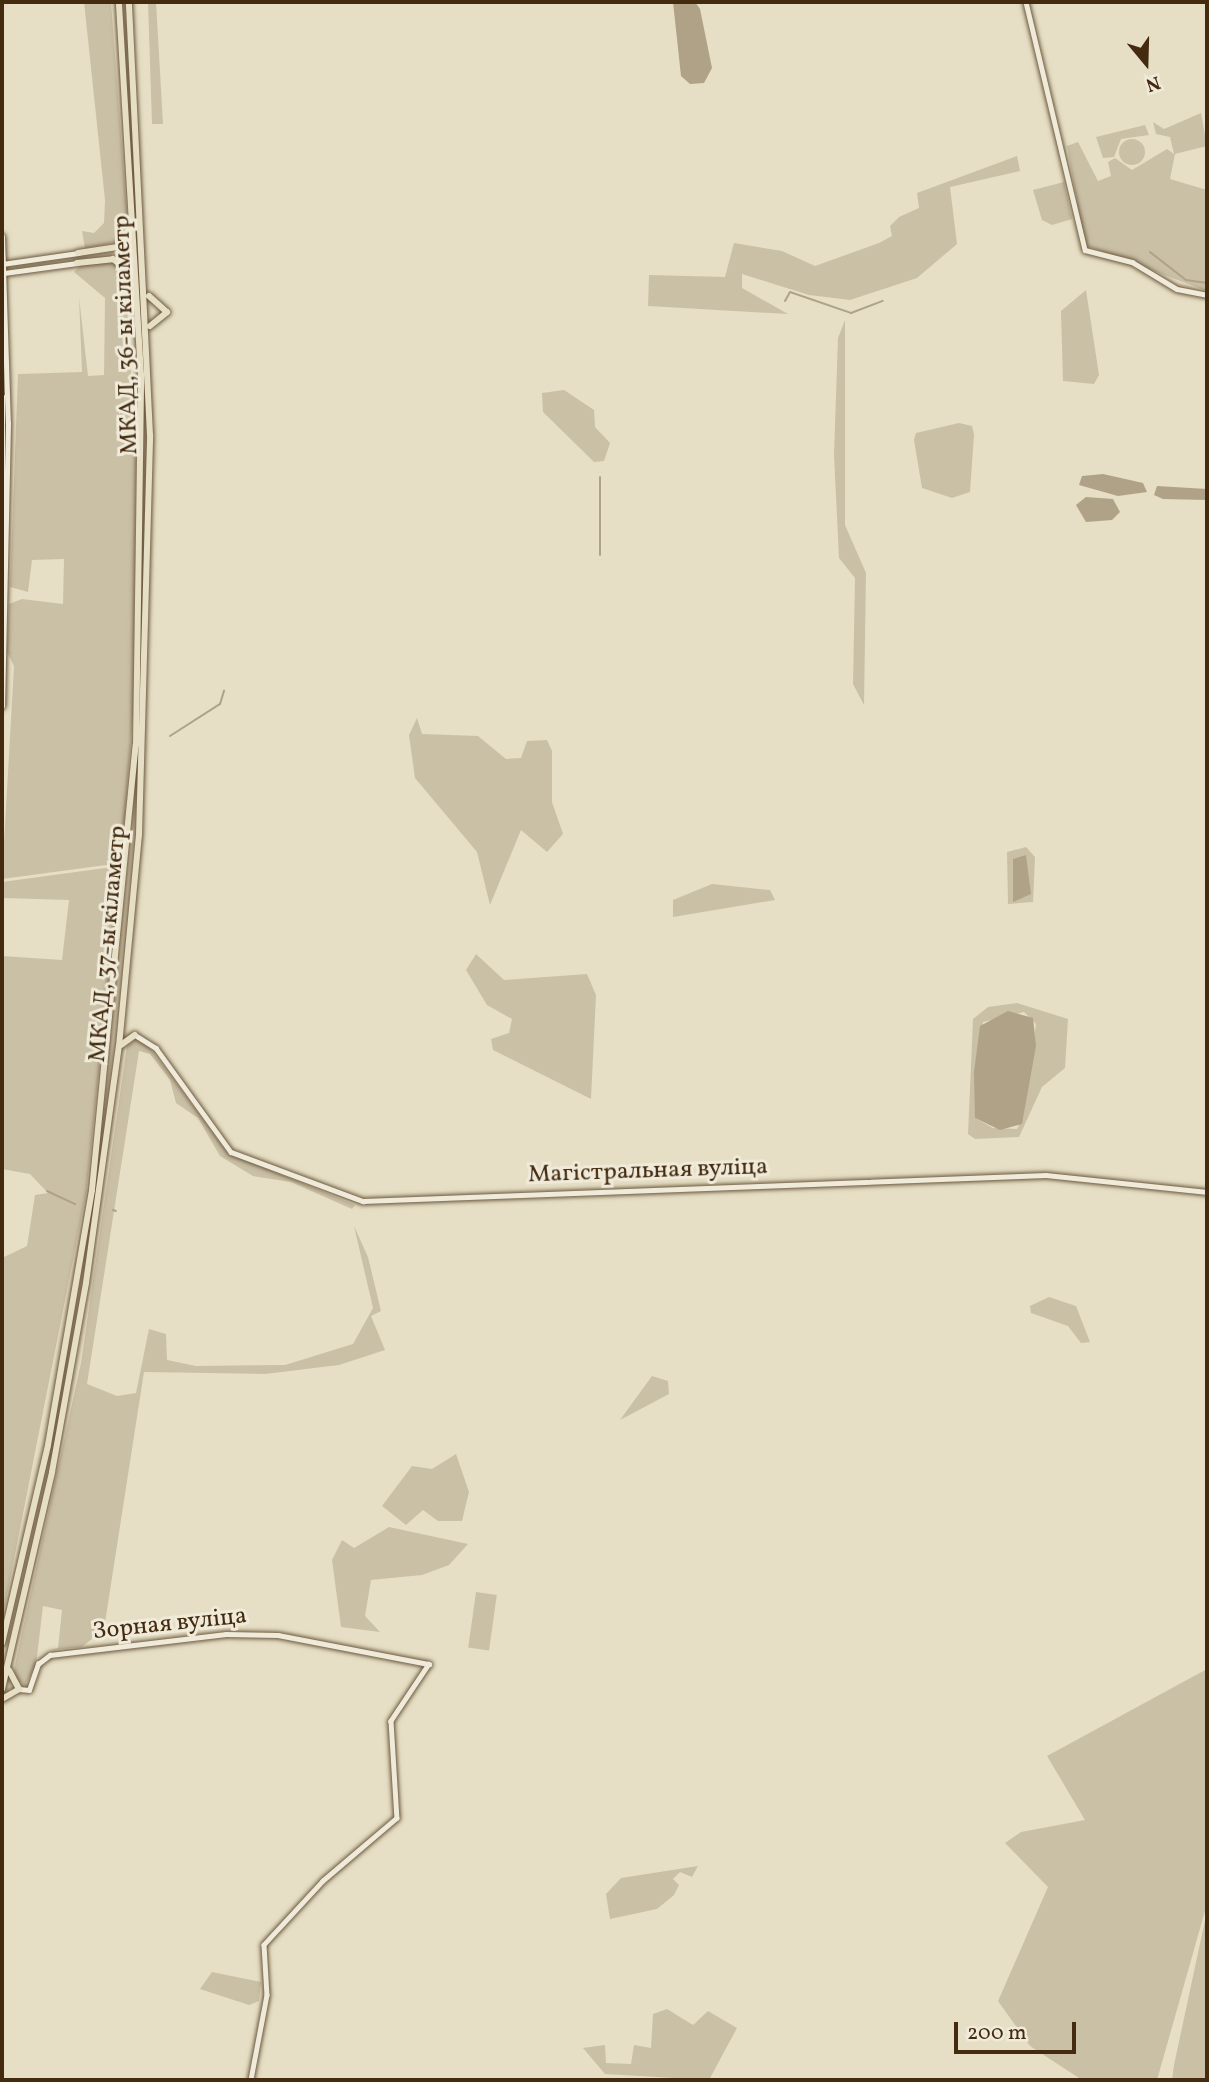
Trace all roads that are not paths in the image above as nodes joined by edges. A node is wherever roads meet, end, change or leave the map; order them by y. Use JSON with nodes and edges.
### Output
{"nodes":[{"id":1,"x":119,"y":2,"type":"edge"},
{"id":2,"x":129,"y":2,"type":"edge"},
{"id":3,"x":1026,"y":2,"type":"edge"},
{"id":4,"x":134,"y":215,"type":"junction"},
{"id":5,"x":2,"y":236,"type":"edge"},
{"id":6,"x":78,"y":253,"type":"joint"},
{"id":7,"x":77,"y":263,"type":"joint"},
{"id":8,"x":3,"y":264,"type":"edge"},
{"id":9,"x":3,"y":273,"type":"edge"},
{"id":10,"x":137,"y":282,"type":"junction"},
{"id":11,"x":148,"y":292,"type":"junction"},
{"id":12,"x":1207,"y":295,"type":"edge"},
{"id":13,"x":149,"y":331,"type":"junction"},
{"id":14,"x":2,"y":396,"type":"edge"},
{"id":15,"x":2,"y":583,"type":"edge"},
{"id":16,"x":140,"y":607,"type":"joint"},
{"id":17,"x":149,"y":607,"type":"joint"},
{"id":18,"x":2,"y":706,"type":"edge"},
{"id":19,"x":122,"y":1024,"type":"junction"},
{"id":20,"x":135,"y":1035,"type":"junction"},
{"id":21,"x":120,"y":1046,"type":"junction"},
{"id":22,"x":1207,"y":1192,"type":"edge"},
{"id":23,"x":82,"y":1283,"type":"junction"},
{"id":24,"x":2,"y":1643,"type":"edge"},
{"id":25,"x":8,"y":1664,"type":"junction"},
{"id":26,"x":2,"y":1689,"type":"edge"},
{"id":27,"x":19,"y":1689,"type":"junction"},
{"id":28,"x":2,"y":1699,"type":"edge"},
{"id":29,"x":251,"y":2080,"type":"edge"}],
"edges":[{"from":1,"to":4,"type":"highway","name":"МКАД, 36-ы кіламетр"},
{"from":2,"to":11,"type":"highway","name":"МКАД, 36-ы кіламетр"},
{"from":3,"to":12,"type":"street"},
{"from":4,"to":6,"type":"highway"},
{"from":4,"to":10,"type":"highway","name":"МКАД, 36-ы кіламетр"},
{"from":5,"to":8,"type":"main road"},
{"from":6,"to":8,"type":"main road"},
{"from":7,"to":9,"type":"main road"},
{"from":7,"to":10,"type":"highway"},
{"from":8,"to":9,"type":"main road"},
{"from":9,"to":18,"type":"main road"},
{"from":10,"to":16,"type":"highway","name":"МКАД, 36-ы кіламетр"},
{"from":11,"to":13,"type":"highway","name":"МКАД, 36-ы кіламетр"},
{"from":11,"to":13,"type":"highway"},
{"from":13,"to":17,"type":"highway","name":"МКАД, 36-ы кіламетр"},
{"from":14,"to":15,"type":"main road"},
{"from":16,"to":23,"type":"highway","name":"МКАД, 37-ы кіламетр"},
{"from":17,"to":19,"type":"highway","name":"МКАД, 37-ы кіламетр"},
{"from":19,"to":20,"type":"highway"},
{"from":19,"to":21,"type":"highway","name":"МКАД, 37-ы кіламетр"},
{"from":20,"to":21,"type":"highway"},
{"from":20,"to":22,"type":"street","name":"Магістральная вуліца"},
{"from":21,"to":23,"type":"highway","name":"МКАД, 37-ы кіламетр"},
{"from":23,"to":24,"type":"highway"},
{"from":23,"to":25,"type":"highway"},
{"from":25,"to":26,"type":"highway"},
{"from":25,"to":27,"type":"highway"},
{"from":27,"to":28,"type":"highway"},
{"from":27,"to":29,"type":"street","name":"Зорная вуліца"}]}
